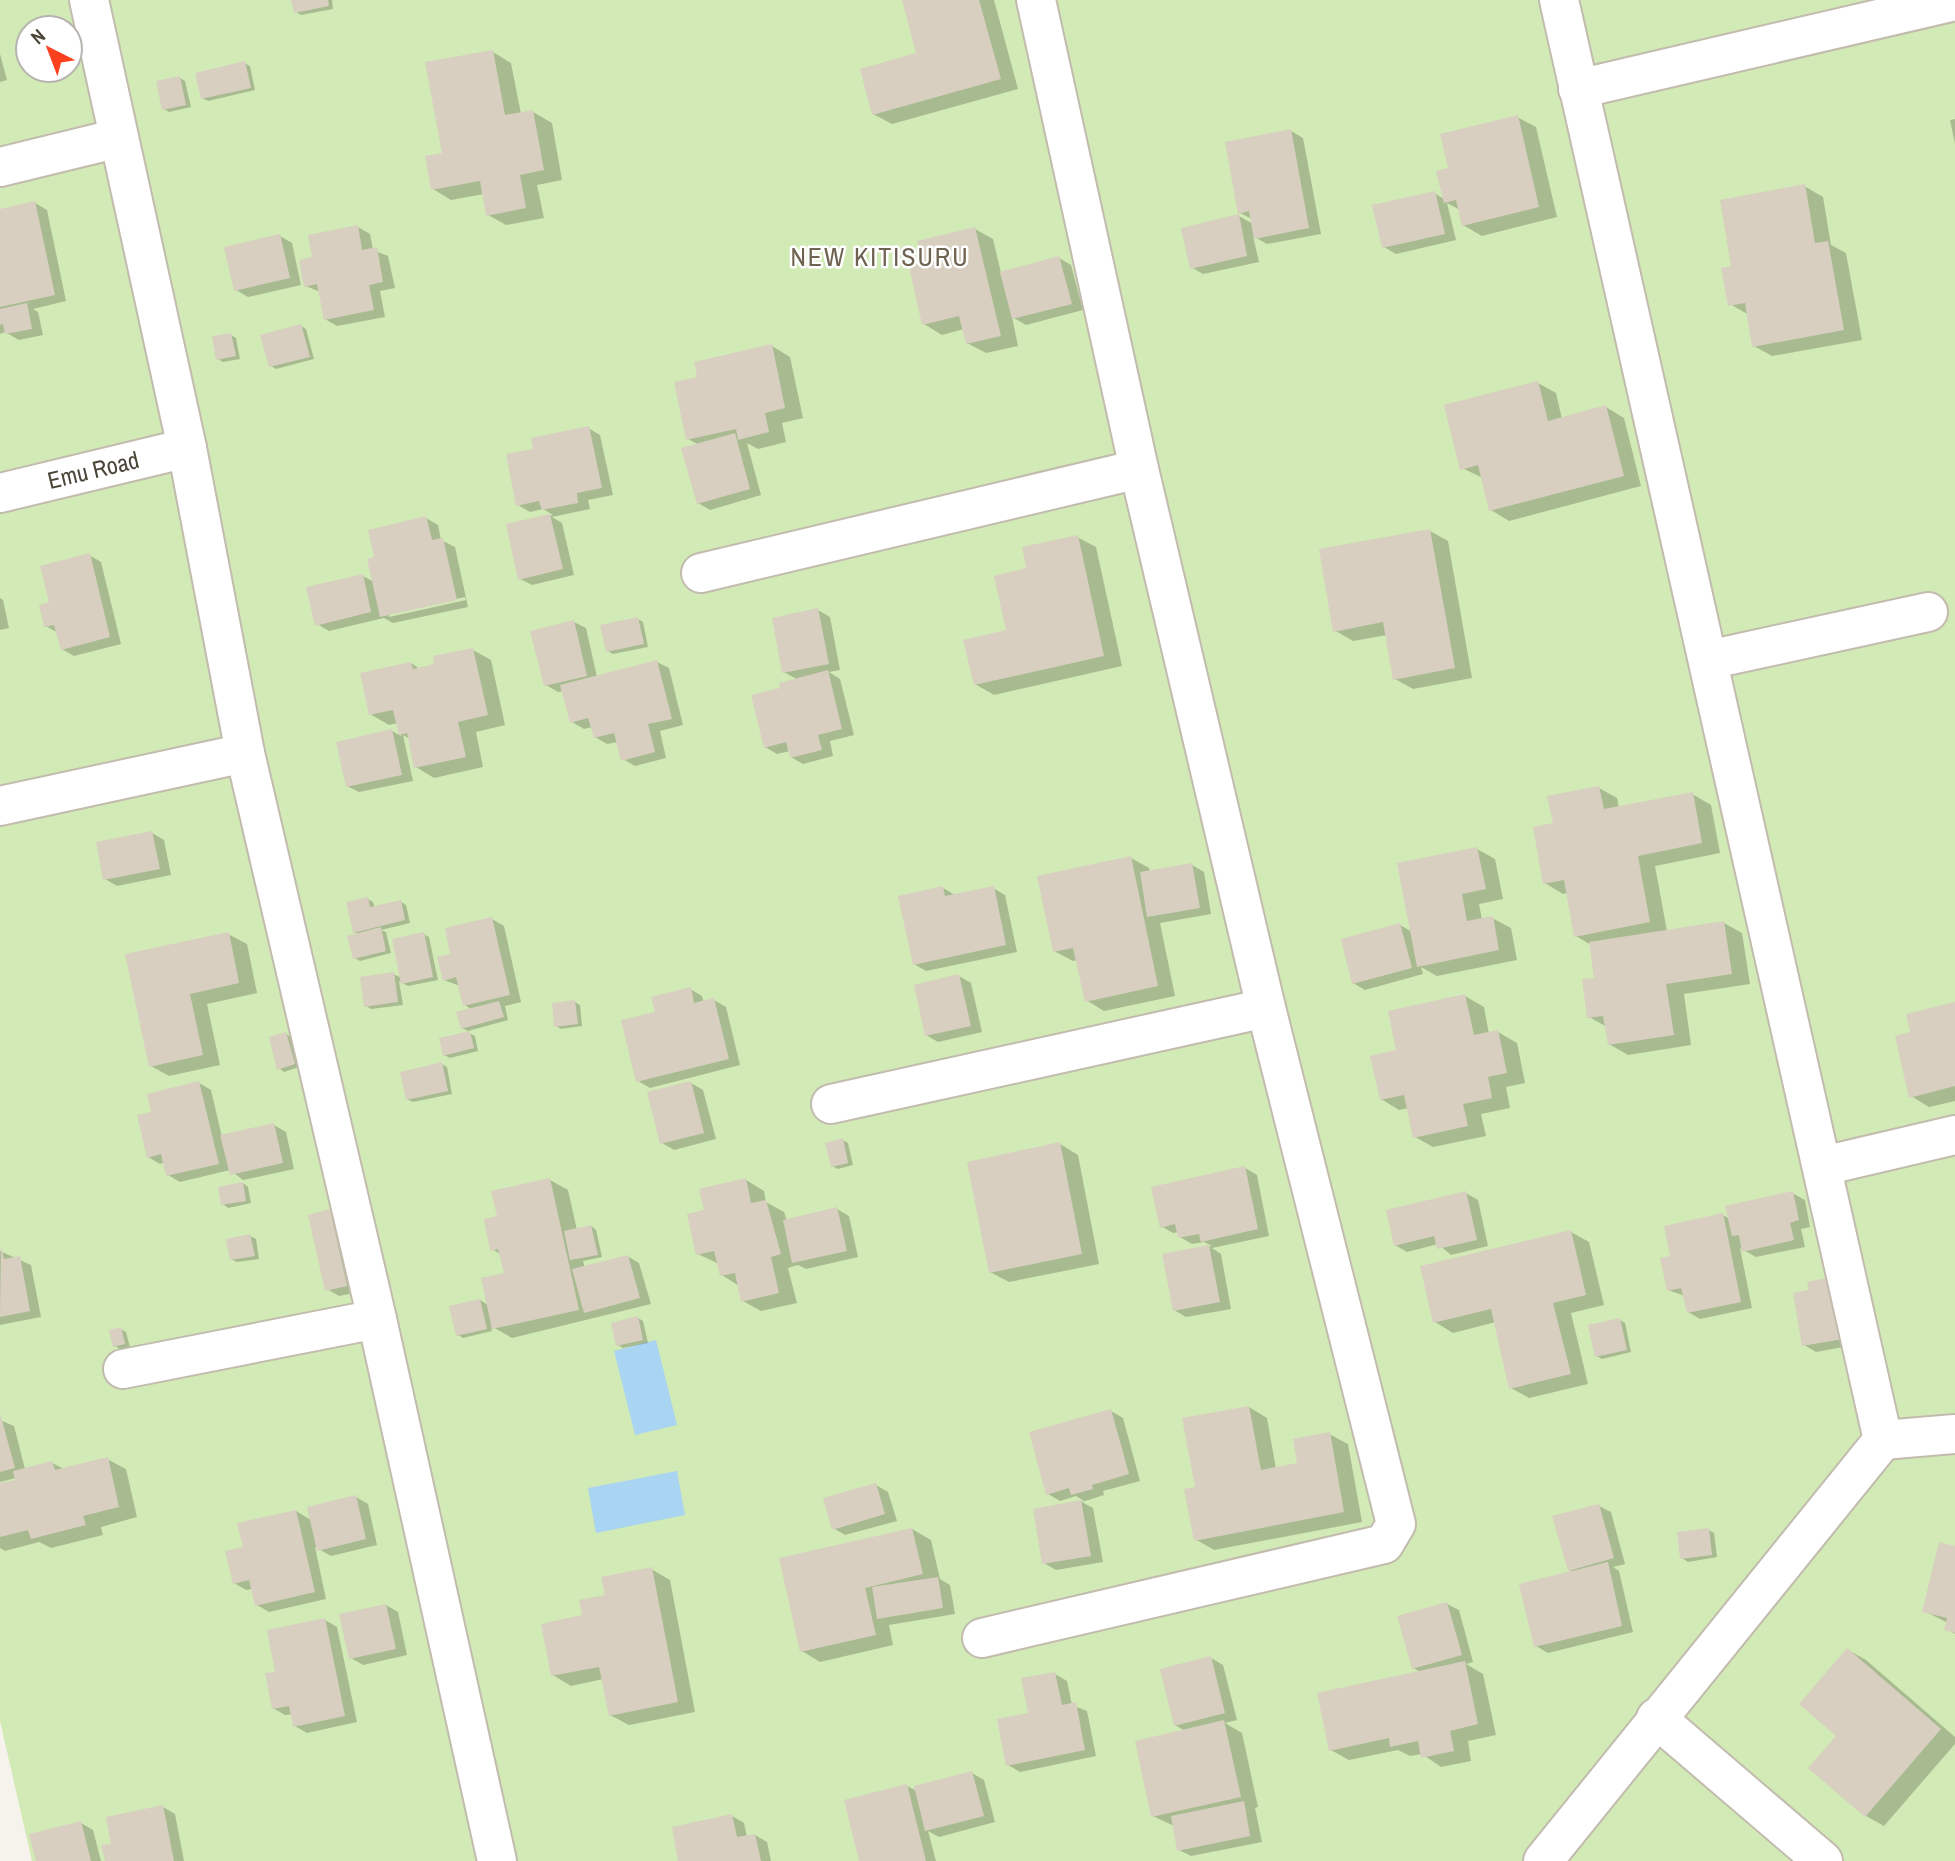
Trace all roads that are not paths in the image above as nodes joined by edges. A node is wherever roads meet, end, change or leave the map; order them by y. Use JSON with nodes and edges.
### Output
{"nodes":[{"id":1,"x":89,"y":0,"type":"edge"},
{"id":2,"x":1035,"y":0,"type":"edge"},
{"id":3,"x":1559,"y":0,"type":"edge"},
{"id":4,"x":1951,"y":2,"type":"dead end"},
{"id":5,"x":1578,"y":89,"type":"junction"},
{"id":6,"x":119,"y":138,"type":"junction"},
{"id":7,"x":0,"y":167,"type":"edge"},
{"id":8,"x":187,"y":448,"type":"junction"},
{"id":9,"x":1139,"y":469,"type":"junction"},
{"id":10,"x":0,"y":493,"type":"edge"},
{"id":11,"x":701,"y":573,"type":"dead end"},
{"id":12,"x":1928,"y":612,"type":"dead end"},
{"id":13,"x":1708,"y":660,"type":"junction"},
{"id":14,"x":245,"y":752,"type":"junction"},
{"id":15,"x":0,"y":806,"type":"edge"},
{"id":16,"x":1266,"y":1008,"type":"junction"},
{"id":17,"x":831,"y":1104,"type":"dead end"},
{"id":18,"x":1955,"y":1135,"type":"edge"},
{"id":19,"x":1823,"y":1166,"type":"junction"},
{"id":20,"x":377,"y":1320,"type":"junction"},
{"id":21,"x":123,"y":1369,"type":"dead end"},
{"id":22,"x":1955,"y":1434,"type":"edge"},
{"id":23,"x":1884,"y":1440,"type":"junction"},
{"id":24,"x":982,"y":1638,"type":"dead end"},
{"id":25,"x":1656,"y":1718,"type":"junction"},
{"id":26,"x":485,"y":1859,"type":"edge"},
{"id":27,"x":1543,"y":1861,"type":"edge"},
{"id":28,"x":1824,"y":1861,"type":"edge"}],
"edges":[{"from":1,"to":6,"type":"street"},
{"from":2,"to":9,"type":"street"},
{"from":3,"to":5,"type":"street"},
{"from":4,"to":5,"type":"street"},
{"from":5,"to":13,"type":"street"},
{"from":6,"to":7,"type":"street"},
{"from":6,"to":8,"type":"street"},
{"from":8,"to":10,"type":"street","name":"Emu Road"},
{"from":8,"to":14,"type":"street"},
{"from":9,"to":11,"type":"street"},
{"from":9,"to":16,"type":"street"},
{"from":12,"to":13,"type":"street"},
{"from":13,"to":19,"type":"street"},
{"from":14,"to":15,"type":"street"},
{"from":14,"to":20,"type":"street"},
{"from":16,"to":17,"type":"street"},
{"from":16,"to":24,"type":"street"},
{"from":18,"to":19,"type":"street"},
{"from":19,"to":23,"type":"street"},
{"from":20,"to":21,"type":"street"},
{"from":20,"to":26,"type":"street"},
{"from":22,"to":23,"type":"street"},
{"from":23,"to":25,"type":"street"},
{"from":25,"to":27,"type":"street"},
{"from":25,"to":28,"type":"street"}]}
